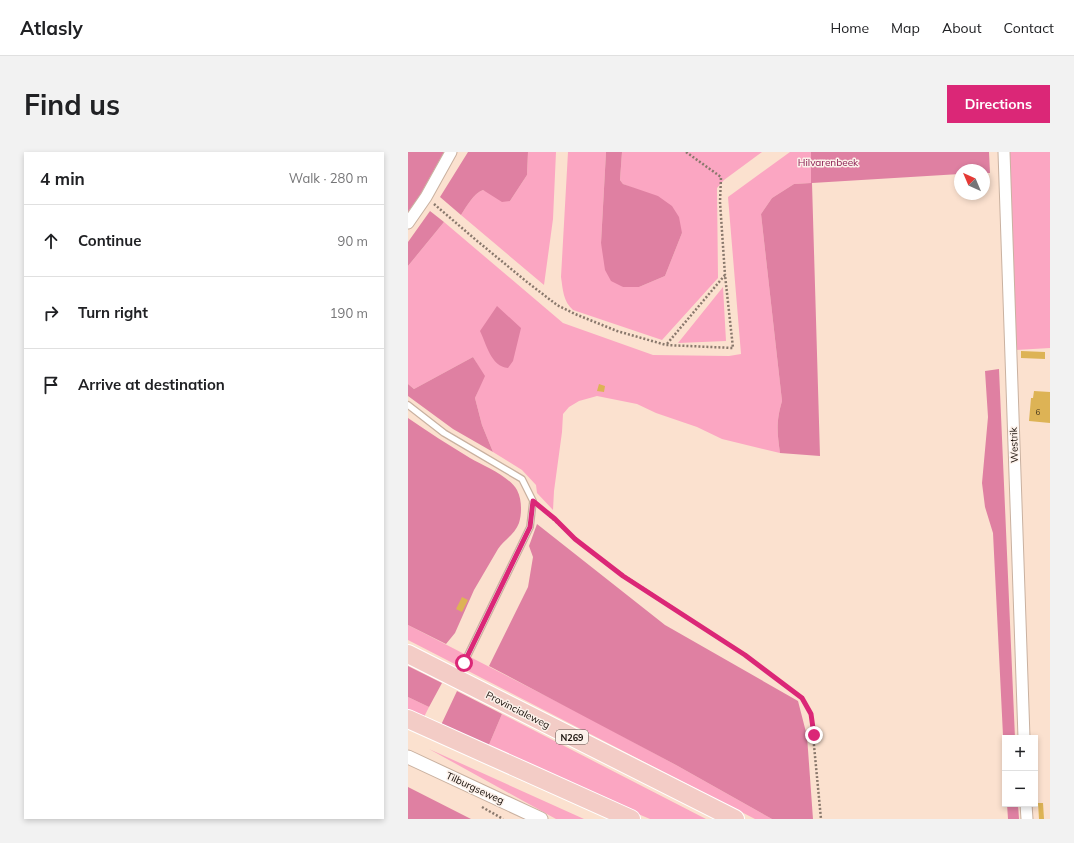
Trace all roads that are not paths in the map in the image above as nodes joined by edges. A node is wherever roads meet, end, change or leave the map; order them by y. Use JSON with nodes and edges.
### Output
{"nodes":[{"id":1,"x":451,"y":152,"type":"edge"},
{"id":2,"x":1004,"y":152,"type":"edge"},
{"id":3,"x":408,"y":223,"type":"edge"},
{"id":4,"x":408,"y":405,"type":"edge"},
{"id":5,"x":408,"y":654,"type":"edge"},
{"id":6,"x":464,"y":663,"type":"dead end"},
{"id":7,"x":408,"y":719,"type":"edge"},
{"id":8,"x":1024,"y":735,"type":"edge"},
{"id":9,"x":408,"y":757,"type":"edge"},
{"id":10,"x":1026,"y":807,"type":"edge"},
{"id":11,"x":541,"y":819,"type":"edge"},
{"id":12,"x":631,"y":819,"type":"edge"},
{"id":13,"x":735,"y":819,"type":"edge"},
{"id":14,"x":1027,"y":819,"type":"edge"}],
"edges":[{"from":1,"to":3,"type":"street"},
{"from":2,"to":8,"type":"street","name":"Westrik"},
{"from":4,"to":6,"type":"lane"},
{"from":5,"to":13,"type":"highway","name":"Provincialeweg","number":"N269"},
{"from":7,"to":12,"type":"highway"},
{"from":9,"to":11,"type":"street","name":"Tilburgseweg"},
{"from":10,"to":14,"type":"street"}]}
